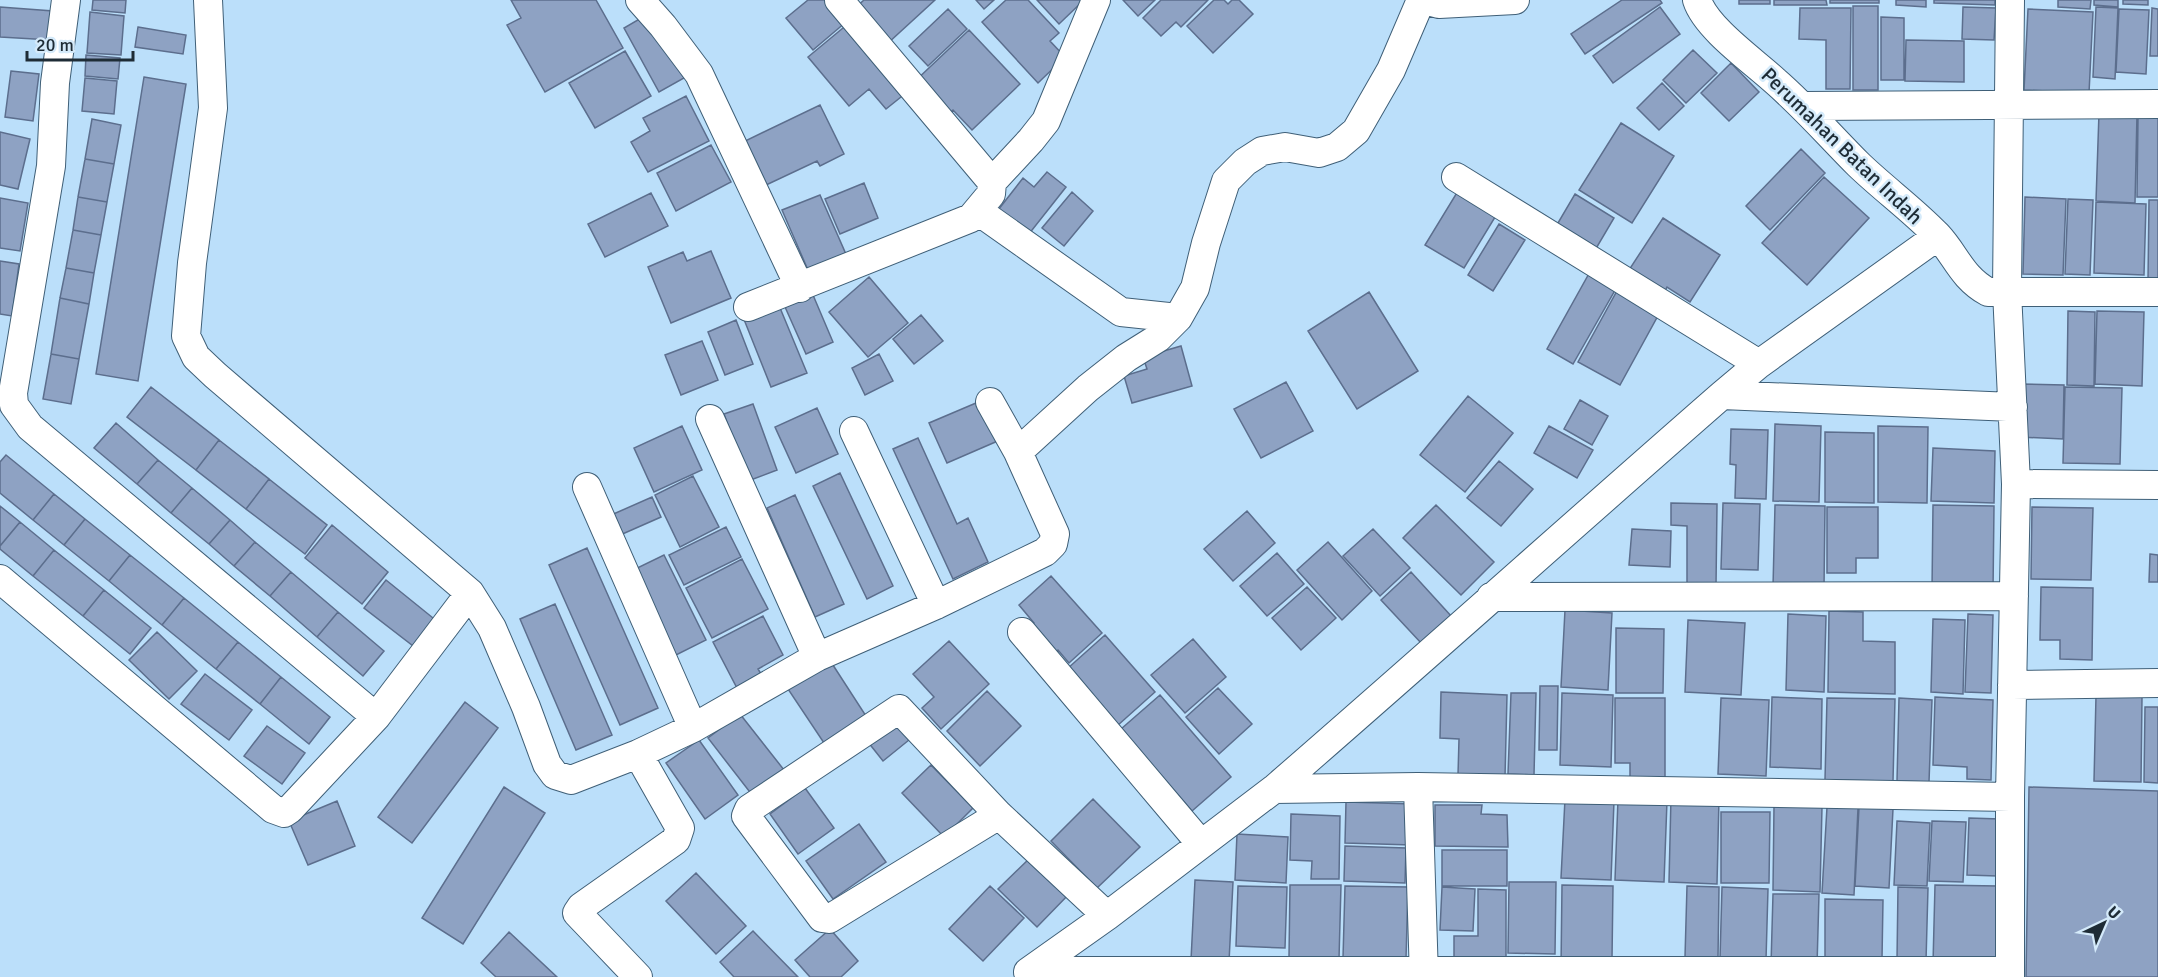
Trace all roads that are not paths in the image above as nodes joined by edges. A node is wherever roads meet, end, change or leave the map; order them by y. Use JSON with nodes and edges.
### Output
{"nodes":[{"id":1,"x":66,"y":0,"type":"edge"},
{"id":2,"x":208,"y":0,"type":"edge"},
{"id":3,"x":640,"y":0,"type":"edge"},
{"id":4,"x":839,"y":0,"type":"edge"},
{"id":5,"x":1096,"y":0,"type":"edge"},
{"id":6,"x":1515,"y":0,"type":"edge"},
{"id":7,"x":1697,"y":0,"type":"edge"},
{"id":8,"x":2010,"y":0,"type":"edge"},
{"id":9,"x":1428,"y":1,"type":"edge"},
{"id":10,"x":2158,"y":104,"type":"edge"},
{"id":11,"x":2009,"y":105,"type":"junction"},
{"id":12,"x":1804,"y":106,"type":"junction"},
{"id":13,"x":1456,"y":177,"type":"dead end"},
{"id":14,"x":992,"y":182,"type":"junction"},
{"id":15,"x":978,"y":210,"type":"junction"},
{"id":16,"x":1938,"y":236,"type":"junction"},
{"id":17,"x":800,"y":288,"type":"junction"},
{"id":18,"x":1998,"y":292,"type":"junction"},
{"id":19,"x":2158,"y":292,"type":"edge"},
{"id":20,"x":748,"y":307,"type":"dead end"},
{"id":21,"x":1178,"y":318,"type":"junction"},
{"id":22,"x":1759,"y":364,"type":"junction"},
{"id":23,"x":1722,"y":395,"type":"junction"},
{"id":24,"x":990,"y":402,"type":"dead end"},
{"id":25,"x":2013,"y":407,"type":"junction"},
{"id":26,"x":710,"y":418,"type":"dead end"},
{"id":27,"x":854,"y":431,"type":"dead end"},
{"id":28,"x":1018,"y":452,"type":"junction"},
{"id":29,"x":2016,"y":484,"type":"junction"},
{"id":30,"x":2158,"y":485,"type":"edge"},
{"id":31,"x":587,"y":487,"type":"dead end"},
{"id":32,"x":0,"y":579,"type":"edge"},
{"id":33,"x":470,"y":593,"type":"junction"},
{"id":34,"x":2014,"y":596,"type":"junction"},
{"id":35,"x":1491,"y":597,"type":"junction"},
{"id":36,"x":936,"y":605,"type":"junction"},
{"id":37,"x":1022,"y":632,"type":"dead end"},
{"id":38,"x":817,"y":657,"type":"junction"},
{"id":39,"x":2158,"y":683,"type":"edge"},
{"id":40,"x":2012,"y":685,"type":"junction"},
{"id":41,"x":376,"y":717,"type":"junction"},
{"id":42,"x":693,"y":728,"type":"junction"},
{"id":43,"x":638,"y":754,"type":"junction"},
{"id":44,"x":1418,"y":787,"type":"junction"},
{"id":45,"x":1274,"y":789,"type":"junction"},
{"id":46,"x":2010,"y":797,"type":"junction"},
{"id":47,"x":999,"y":815,"type":"junction"},
{"id":48,"x":1200,"y":844,"type":"junction"},
{"id":49,"x":1107,"y":916,"type":"junction"},
{"id":50,"x":1026,"y":974,"type":"edge"},
{"id":51,"x":2010,"y":974,"type":"edge"},
{"id":52,"x":1424,"y":975,"type":"edge"},
{"id":53,"x":638,"y":977,"type":"edge"}],
"edges":[{"from":1,"to":41,"type":"street"},
{"from":2,"to":33,"type":"street"},
{"from":3,"to":17,"type":"street"},
{"from":4,"to":14,"type":"street"},
{"from":5,"to":14,"type":"street"},
{"from":6,"to":9,"type":"street"},
{"from":7,"to":12,"type":"street","name":"Perumahan Batan Indah"},
{"from":8,"to":11,"type":"street"},
{"from":9,"to":21,"type":"street"},
{"from":10,"to":11,"type":"street"},
{"from":11,"to":12,"type":"street"},
{"from":11,"to":18,"type":"street"},
{"from":12,"to":16,"type":"street","name":"Perumahan Batan Indah"},
{"from":13,"to":22,"type":"street"},
{"from":14,"to":15,"type":"street"},
{"from":15,"to":17,"type":"street"},
{"from":15,"to":21,"type":"street"},
{"from":16,"to":18,"type":"street","name":"Perumahan Batan Indah"},
{"from":16,"to":22,"type":"street"},
{"from":17,"to":20,"type":"street"},
{"from":18,"to":19,"type":"street"},
{"from":18,"to":25,"type":"street"},
{"from":21,"to":28,"type":"street"},
{"from":22,"to":23,"type":"street"},
{"from":23,"to":25,"type":"street"},
{"from":23,"to":35,"type":"street"},
{"from":24,"to":28,"type":"street"},
{"from":25,"to":29,"type":"street"},
{"from":26,"to":38,"type":"street"},
{"from":27,"to":36,"type":"street"},
{"from":28,"to":36,"type":"street"},
{"from":29,"to":30,"type":"street"},
{"from":29,"to":34,"type":"street"},
{"from":31,"to":42,"type":"street"},
{"from":32,"to":41,"type":"street"},
{"from":33,"to":41,"type":"street"},
{"from":33,"to":43,"type":"street"},
{"from":34,"to":35,"type":"street"},
{"from":34,"to":40,"type":"street"},
{"from":35,"to":45,"type":"street"},
{"from":36,"to":38,"type":"street"},
{"from":37,"to":48,"type":"street"},
{"from":38,"to":42,"type":"street"},
{"from":39,"to":40,"type":"street"},
{"from":40,"to":46,"type":"street"},
{"from":42,"to":43,"type":"street"},
{"from":43,"to":53,"type":"street"},
{"from":44,"to":45,"type":"street"},
{"from":44,"to":46,"type":"street"},
{"from":44,"to":52,"type":"street"},
{"from":45,"to":48,"type":"street"},
{"from":46,"to":51,"type":"street"},
{"from":47,"to":47,"type":"street"},
{"from":47,"to":49,"type":"street"},
{"from":48,"to":49,"type":"street"},
{"from":49,"to":50,"type":"street"},
{"from":50,"to":52,"type":"street"},
{"from":51,"to":52,"type":"street"}]}
